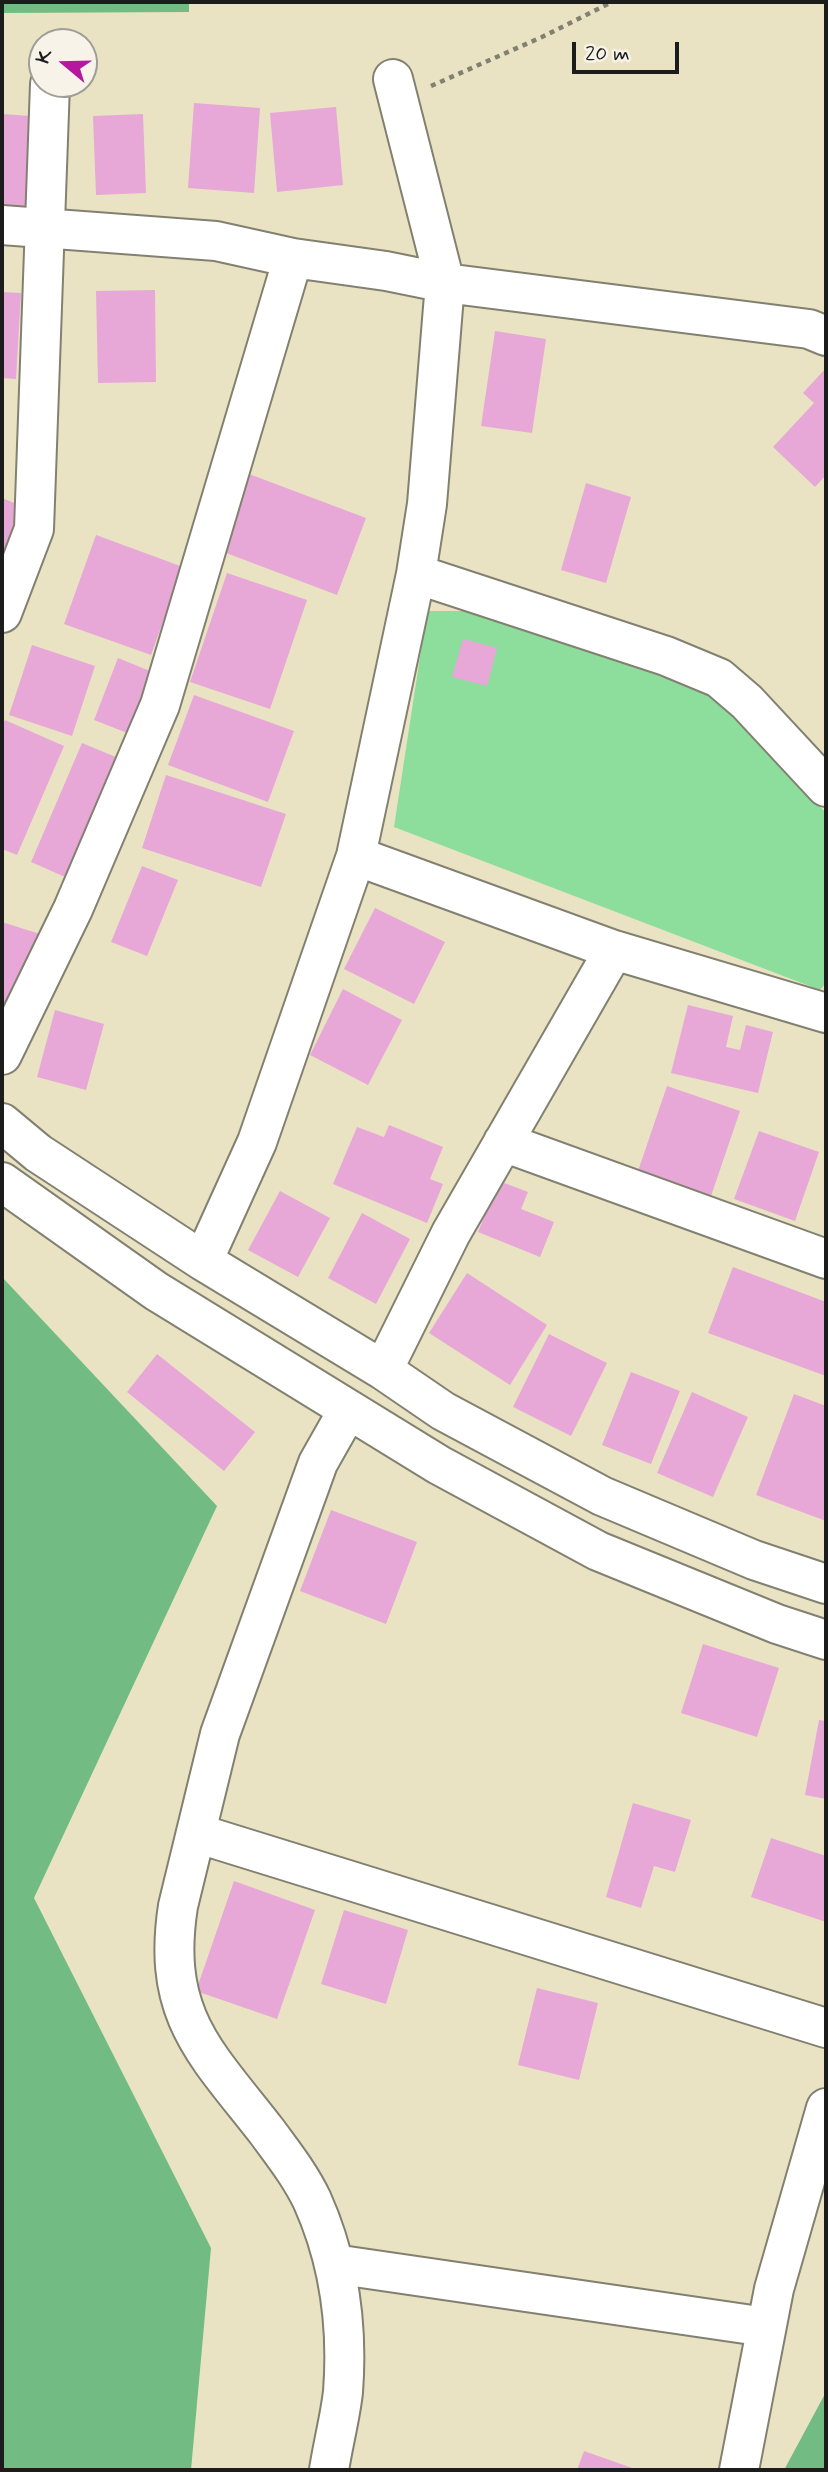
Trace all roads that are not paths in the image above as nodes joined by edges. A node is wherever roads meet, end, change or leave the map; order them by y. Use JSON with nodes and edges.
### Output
{"nodes":[{"id":1,"x":395,"y":90,"type":"road end"},
{"id":2,"x":50,"y":98,"type":"edge"},
{"id":3,"x":2,"y":225,"type":"edge"},
{"id":4,"x":47,"y":228,"type":"junction"},
{"id":5,"x":293,"y":258,"type":"junction"},
{"id":6,"x":445,"y":283,"type":"junction"},
{"id":7,"x":826,"y":336,"type":"edge"},
{"id":8,"x":416,"y":574,"type":"junction"},
{"id":9,"x":2,"y":613,"type":"edge"},
{"id":10,"x":826,"y":787,"type":"edge"},
{"id":11,"x":356,"y":856,"type":"junction"},
{"id":12,"x":614,"y":950,"type":"junction"},
{"id":13,"x":826,"y":1013,"type":"edge"},
{"id":14,"x":2,"y":1055,"type":"edge"},
{"id":15,"x":2,"y":1123,"type":"edge"},
{"id":16,"x":503,"y":1142,"type":"junction"},
{"id":17,"x":2,"y":1182,"type":"edge"},
{"id":18,"x":826,"y":1259,"type":"edge"},
{"id":19,"x":202,"y":1261,"type":"junction"},
{"id":20,"x":383,"y":1370,"type":"junction"},
{"id":21,"x":348,"y":1410,"type":"junction"},
{"id":22,"x":826,"y":1584,"type":"edge"},
{"id":23,"x":826,"y":1640,"type":"edge"},
{"id":24,"x":196,"y":1833,"type":"junction"},
{"id":25,"x":826,"y":2028,"type":"edge"},
{"id":26,"x":826,"y":2108,"type":"edge"},
{"id":27,"x":334,"y":2264,"type":"junction"},
{"id":28,"x":766,"y":2327,"type":"junction"},
{"id":29,"x":329,"y":2470,"type":"edge"},
{"id":30,"x":739,"y":2470,"type":"edge"}],
"edges":[{"from":1,"to":6,"type":"street"},
{"from":2,"to":4,"type":"street"},
{"from":3,"to":4,"type":"street"},
{"from":4,"to":5,"type":"street"},
{"from":4,"to":9,"type":"street"},
{"from":5,"to":6,"type":"street"},
{"from":5,"to":14,"type":"street"},
{"from":6,"to":7,"type":"street"},
{"from":6,"to":8,"type":"street"},
{"from":8,"to":10,"type":"street"},
{"from":8,"to":11,"type":"street"},
{"from":11,"to":12,"type":"street"},
{"from":11,"to":19,"type":"street"},
{"from":12,"to":13,"type":"street"},
{"from":12,"to":16,"type":"street"},
{"from":15,"to":19,"type":"street"},
{"from":16,"to":18,"type":"street"},
{"from":16,"to":20,"type":"street"},
{"from":17,"to":21,"type":"street"},
{"from":19,"to":20,"type":"street"},
{"from":20,"to":22,"type":"street"},
{"from":21,"to":23,"type":"street"},
{"from":21,"to":24,"type":"street"},
{"from":24,"to":25,"type":"street"},
{"from":24,"to":27,"type":"street"},
{"from":26,"to":28,"type":"street"},
{"from":27,"to":28,"type":"street"},
{"from":27,"to":29,"type":"street"},
{"from":28,"to":30,"type":"street"}]}
